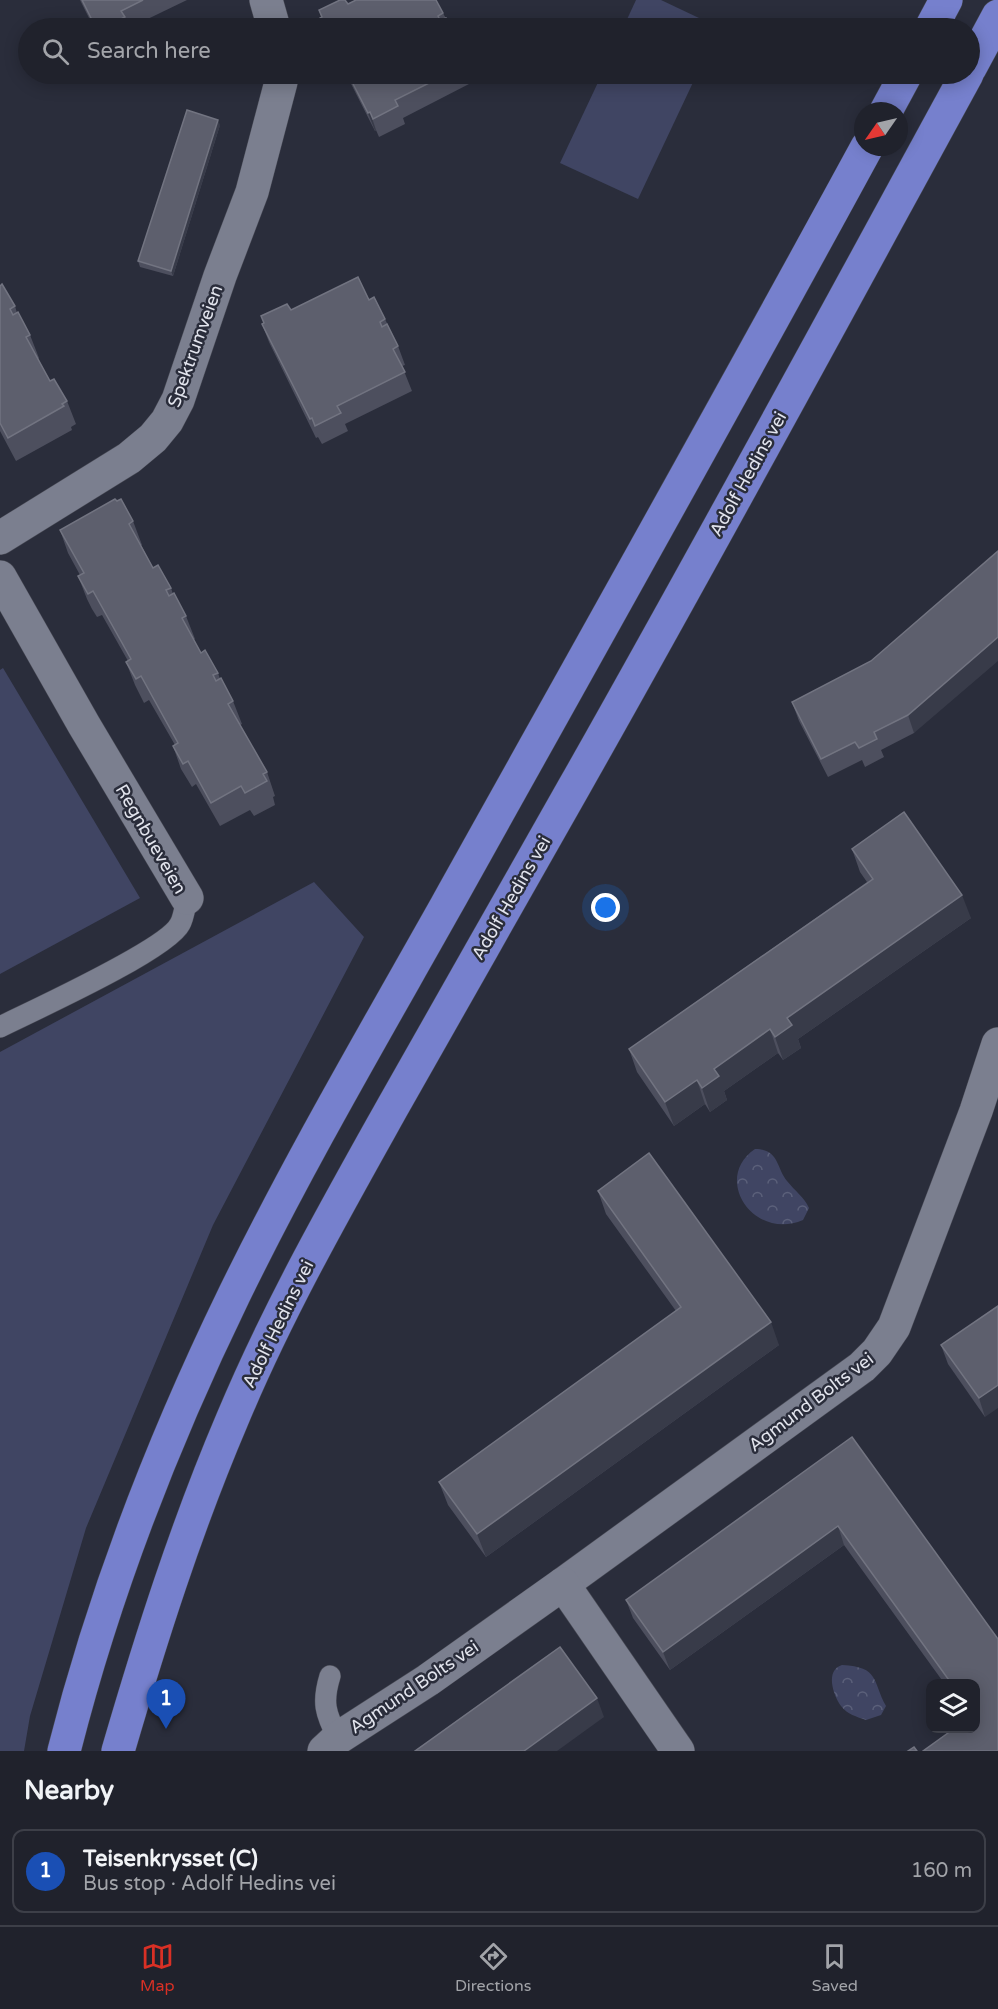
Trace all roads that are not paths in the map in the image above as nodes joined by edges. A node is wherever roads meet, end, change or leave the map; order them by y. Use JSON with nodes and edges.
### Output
{"nodes":[{"id":1,"x":266,"y":0,"type":"edge"},
{"id":2,"x":946,"y":0,"type":"edge"},
{"id":3,"x":998,"y":16,"type":"edge"},
{"id":4,"x":271,"y":18,"type":"edge"},
{"id":5,"x":936,"y":18,"type":"edge"},
{"id":6,"x":980,"y":48,"type":"edge"},
{"id":7,"x":280,"y":84,"type":"edge"},
{"id":8,"x":901,"y":84,"type":"edge"},
{"id":9,"x":962,"y":84,"type":"edge"},
{"id":10,"x":891,"y":102,"type":"edge"},
{"id":11,"x":862,"y":156,"type":"edge"},
{"id":12,"x":0,"y":538,"type":"edge"},
{"id":13,"x":0,"y":577,"type":"edge"},
{"id":14,"x":187,"y":898,"type":"joint"},
{"id":15,"x":0,"y":1027,"type":"edge"},
{"id":16,"x":998,"y":1044,"type":"edge"},
{"id":17,"x":563,"y":1584,"type":"junction"},
{"id":18,"x":330,"y":1676,"type":"dead end"},
{"id":19,"x":331,"y":1744,"type":"edge"},
{"id":20,"x":64,"y":1751,"type":"edge"},
{"id":21,"x":118,"y":1751,"type":"edge"},
{"id":22,"x":678,"y":1751,"type":"edge"}],
"edges":[{"from":1,"to":4,"type":"street"},
{"from":2,"to":5,"type":"highway"},
{"from":3,"to":6,"type":"highway"},
{"from":7,"to":12,"type":"street","name":"Spektrumveien"},
{"from":8,"to":10,"type":"highway"},
{"from":9,"to":21,"type":"highway","name":"Adolf Hedins vei"},
{"from":11,"to":20,"type":"highway"},
{"from":13,"to":14,"type":"street","name":"Regnbueveien"},
{"from":14,"to":15,"type":"lane","name":"Regnbueveien"},
{"from":16,"to":17,"type":"street","name":"Agmund Bolts vei"},
{"from":17,"to":19,"type":"street","name":"Agmund Bolts vei"},
{"from":17,"to":22,"type":"street"},
{"from":18,"to":19,"type":"lane"}]}
